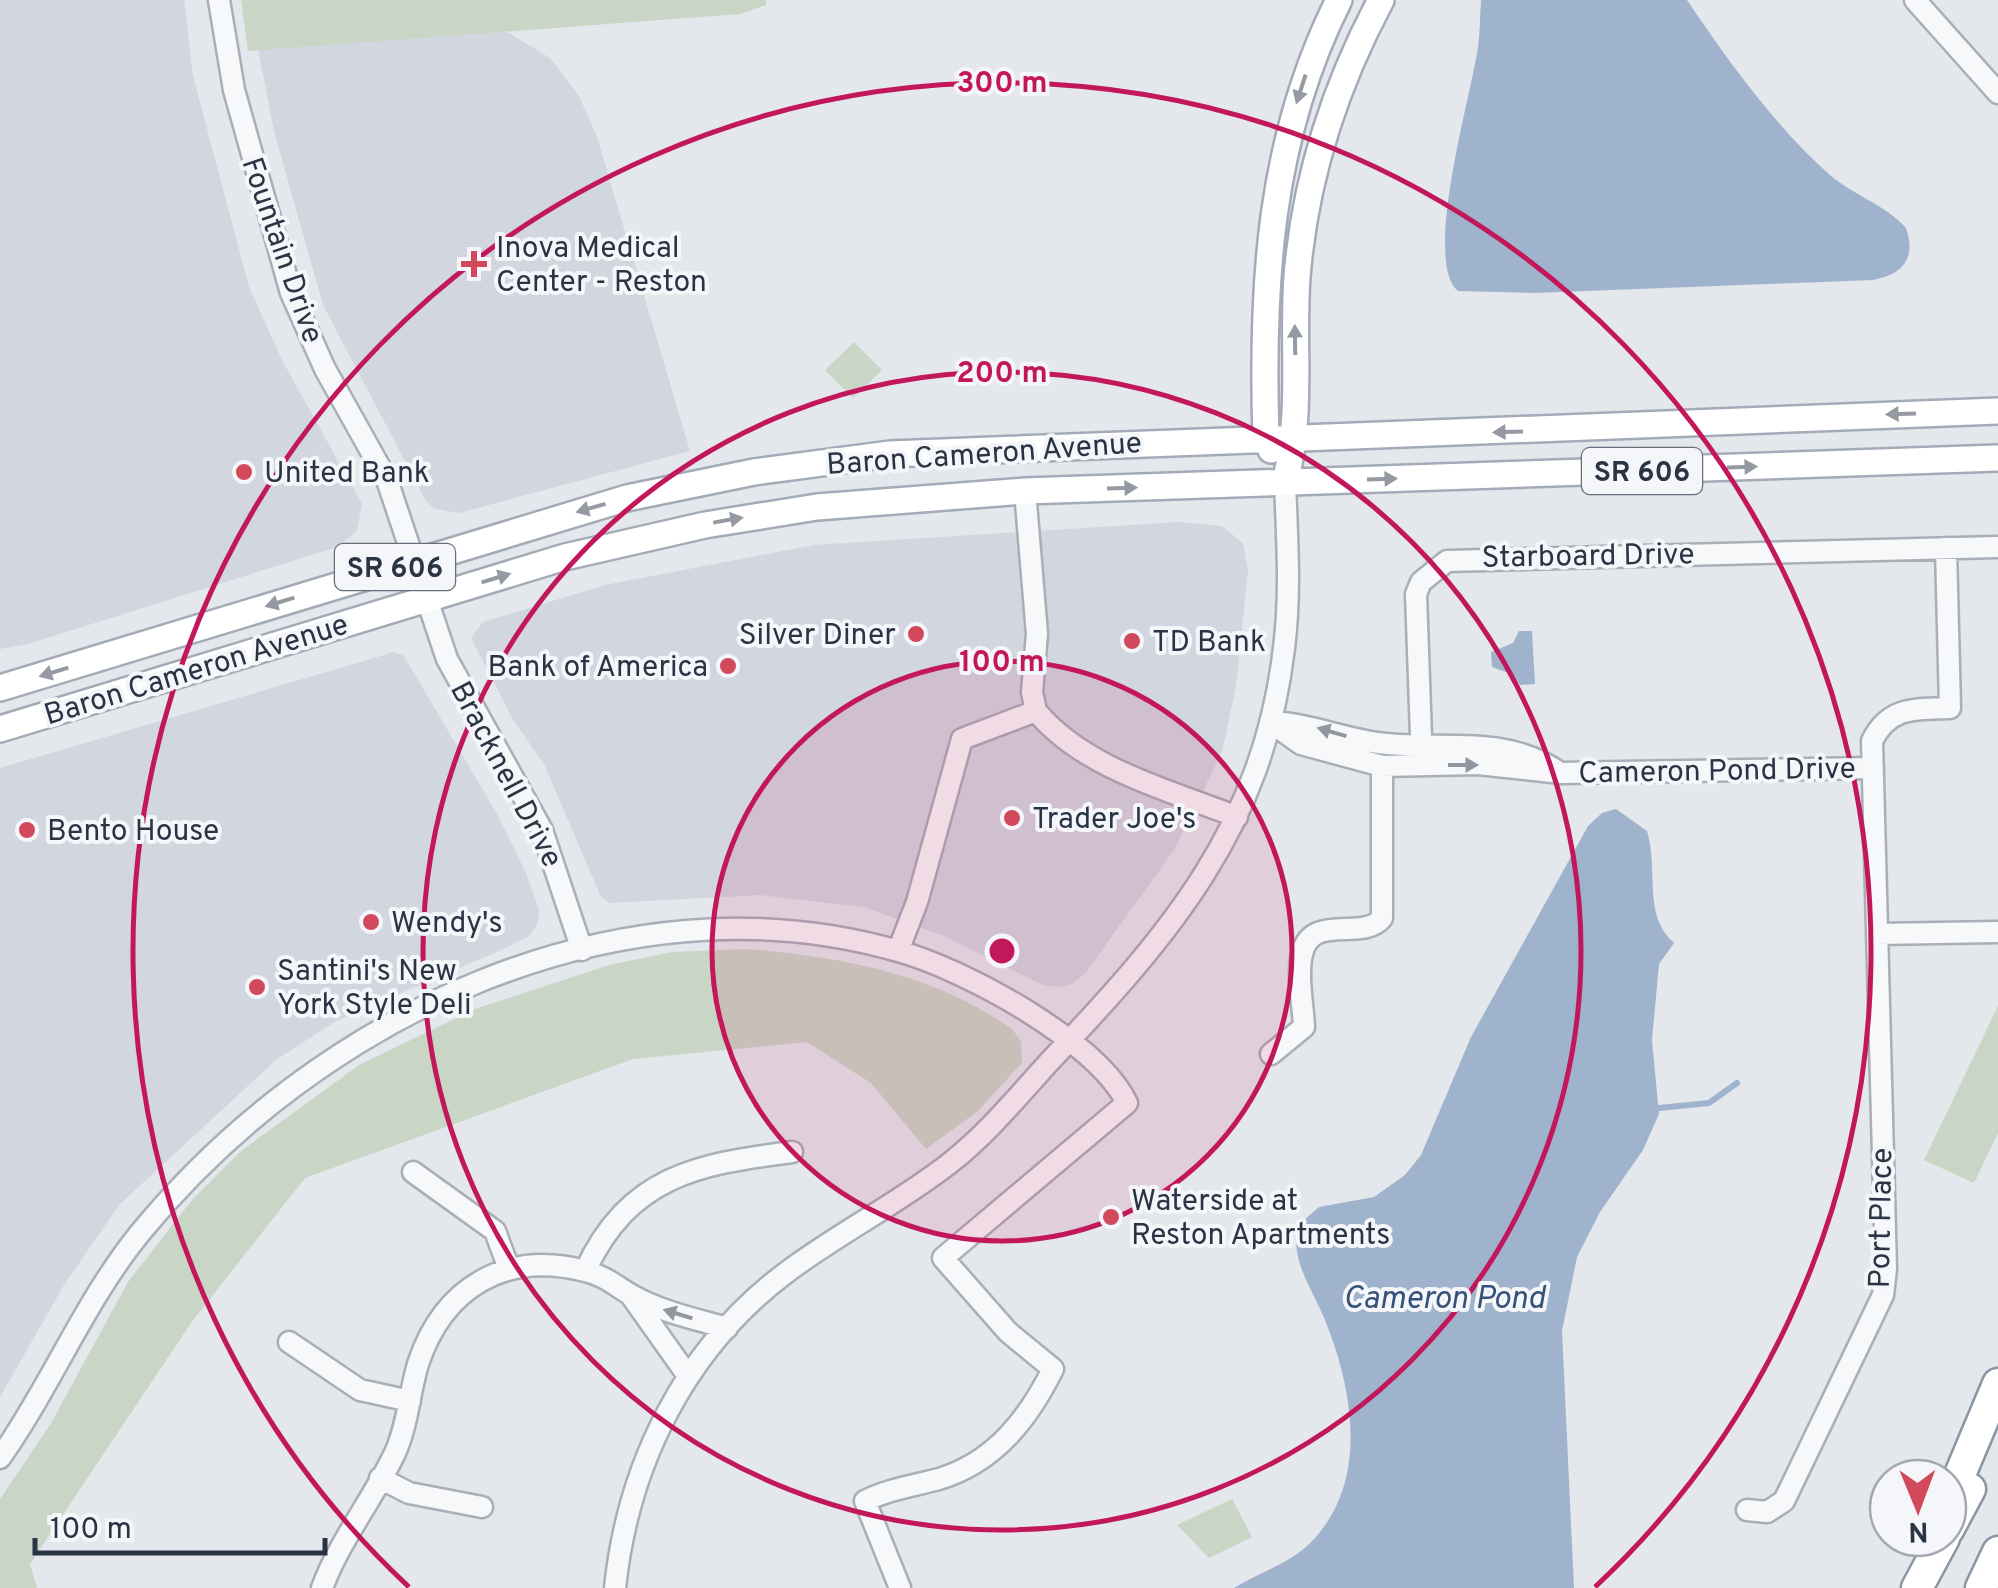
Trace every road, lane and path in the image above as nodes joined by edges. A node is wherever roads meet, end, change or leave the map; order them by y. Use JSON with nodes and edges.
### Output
{"nodes":[{"id":1,"x":219,"y":0,"type":"edge"},
{"id":2,"x":1339,"y":0,"type":"edge"},
{"id":3,"x":1381,"y":0,"type":"edge"},
{"id":4,"x":1915,"y":0,"type":"edge"},
{"id":5,"x":1998,"y":93,"type":"edge"},
{"id":6,"x":1998,"y":411,"type":"edge"},
{"id":7,"x":1266,"y":438,"type":"junction"},
{"id":8,"x":1297,"y":438,"type":"junction"},
{"id":9,"x":1998,"y":458,"type":"edge"},
{"id":10,"x":1285,"y":482,"type":"junction"},
{"id":11,"x":1025,"y":491,"type":"junction"},
{"id":12,"x":1998,"y":547,"type":"edge"},
{"id":13,"x":1946,"y":548,"type":"junction"},
{"id":14,"x":414,"y":561,"type":"junction"},
{"id":15,"x":426,"y":599,"type":"junction"},
{"id":16,"x":0,"y":688,"type":"edge"},
{"id":17,"x":1036,"y":711,"type":"junction"},
{"id":18,"x":1270,"y":722,"type":"junction"},
{"id":19,"x":0,"y":729,"type":"edge"},
{"id":20,"x":1422,"y":754,"type":"junction"},
{"id":21,"x":1382,"y":766,"type":"junction"},
{"id":22,"x":1872,"y":768,"type":"junction"},
{"id":23,"x":1237,"y":817,"type":"junction"},
{"id":24,"x":1998,"y":932,"type":"edge"},
{"id":25,"x":1877,"y":934,"type":"junction"},
{"id":26,"x":582,"y":950,"type":"junction"},
{"id":27,"x":898,"y":950,"type":"junction"},
{"id":28,"x":1069,"y":1044,"type":"junction"},
{"id":29,"x":1271,"y":1054,"type":"dead end"},
{"id":30,"x":792,"y":1152,"type":"dead end"},
{"id":31,"x":413,"y":1172,"type":"dead end"},
{"id":32,"x":509,"y":1269,"type":"junction"},
{"id":33,"x":585,"y":1270,"type":"junction"},
{"id":34,"x":630,"y":1295,"type":"junction"},
{"id":35,"x":727,"y":1328,"type":"junction"},
{"id":36,"x":289,"y":1342,"type":"dead end"},
{"id":37,"x":688,"y":1376,"type":"junction"},
{"id":38,"x":1998,"y":1384,"type":"edge"},
{"id":39,"x":410,"y":1401,"type":"junction"},
{"id":40,"x":1998,"y":1438,"type":"edge"},
{"id":41,"x":0,"y":1458,"type":"edge"},
{"id":42,"x":1967,"y":1458,"type":"edge"},
{"id":43,"x":380,"y":1478,"type":"junction"},
{"id":44,"x":1968,"y":1493,"type":"edge"},
{"id":45,"x":482,"y":1508,"type":"dead end"},
{"id":46,"x":1747,"y":1510,"type":"dead end"},
{"id":47,"x":1998,"y":1552,"type":"edge"},
{"id":48,"x":1925,"y":1558,"type":"edge"},
{"id":49,"x":1932,"y":1558,"type":"edge"},
{"id":50,"x":322,"y":1588,"type":"edge"},
{"id":51,"x":615,"y":1588,"type":"edge"},
{"id":52,"x":900,"y":1588,"type":"edge"},
{"id":53,"x":1914,"y":1588,"type":"edge"},
{"id":54,"x":1981,"y":1588,"type":"edge"}],
"edges":[{"from":1,"to":14,"type":"street","name":"Fountain Drive"},
{"from":2,"to":7,"type":"main road","one_way":true},
{"from":8,"to":3,"type":"main road","one_way":true},
{"from":4,"to":5,"type":"street"},
{"from":6,"to":8,"type":"main road","name":"Baron Cameron Avenue","number":"SR 606","one_way":true},
{"from":7,"to":8,"type":"main road","name":"Baron Cameron Avenue","number":"SR 606"},
{"from":7,"to":10,"type":"main road"},
{"from":7,"to":14,"type":"main road","name":"Baron Cameron Avenue","number":"SR 606","one_way":true},
{"from":8,"to":10,"type":"main road"},
{"from":10,"to":9,"type":"main road","name":"Baron Cameron Avenue","number":"SR 606","one_way":true},
{"from":11,"to":10,"type":"main road","name":"Baron Cameron Avenue","number":"SR 606","one_way":true},
{"from":10,"to":18,"type":"street"},
{"from":15,"to":11,"type":"main road","name":"Baron Cameron Avenue","number":"SR 606","one_way":true},
{"from":11,"to":17,"type":"street"},
{"from":12,"to":13,"type":"street","name":"Starboard Drive"},
{"from":13,"to":20,"type":"street","name":"Starboard Drive"},
{"from":13,"to":22,"type":"street"},
{"from":14,"to":15,"type":"street","name":"Fountain Drive"},
{"from":14,"to":16,"type":"main road","name":"Baron Cameron Avenue","number":"SR 606","one_way":true},
{"from":15,"to":19,"type":"main road","name":"Baron Cameron Avenue","number":"SR 606"},
{"from":15,"to":26,"type":"street","name":"Bracknell Drive"},
{"from":17,"to":23,"type":"street"},
{"from":17,"to":27,"type":"street"},
{"from":20,"to":18,"type":"street","name":"Cameron Pond Drive","one_way":true},
{"from":18,"to":21,"type":"street","name":"Cameron Pond Drive"},
{"from":18,"to":23,"type":"street"},
{"from":20,"to":21,"type":"street","name":"Cameron Pond Drive"},
{"from":20,"to":22,"type":"street","name":"Cameron Pond Drive"},
{"from":21,"to":29,"type":"street"},
{"from":22,"to":25,"type":"street"},
{"from":23,"to":28,"type":"street"},
{"from":24,"to":25,"type":"street"},
{"from":25,"to":46,"type":"street","name":"Port Place"},
{"from":26,"to":27,"type":"street"},
{"from":26,"to":41,"type":"street"},
{"from":27,"to":28,"type":"street"},
{"from":28,"to":35,"type":"street"},
{"from":28,"to":52,"type":"street"},
{"from":30,"to":33,"type":"street"},
{"from":31,"to":32,"type":"street"},
{"from":32,"to":33,"type":"street"},
{"from":32,"to":39,"type":"street"},
{"from":33,"to":34,"type":"street"},
{"from":35,"to":34,"type":"street","one_way":true},
{"from":34,"to":37,"type":"street"},
{"from":35,"to":37,"type":"street"},
{"from":36,"to":39,"type":"street"},
{"from":37,"to":51,"type":"street"},
{"from":38,"to":42,"type":"highway"},
{"from":39,"to":43,"type":"street"},
{"from":40,"to":44,"type":"highway"},
{"from":43,"to":45,"type":"street"},
{"from":43,"to":50,"type":"street"},
{"from":47,"to":54,"type":"highway"},
{"from":48,"to":53,"type":"highway"},
{"from":49,"to":53,"type":"highway"}]}
